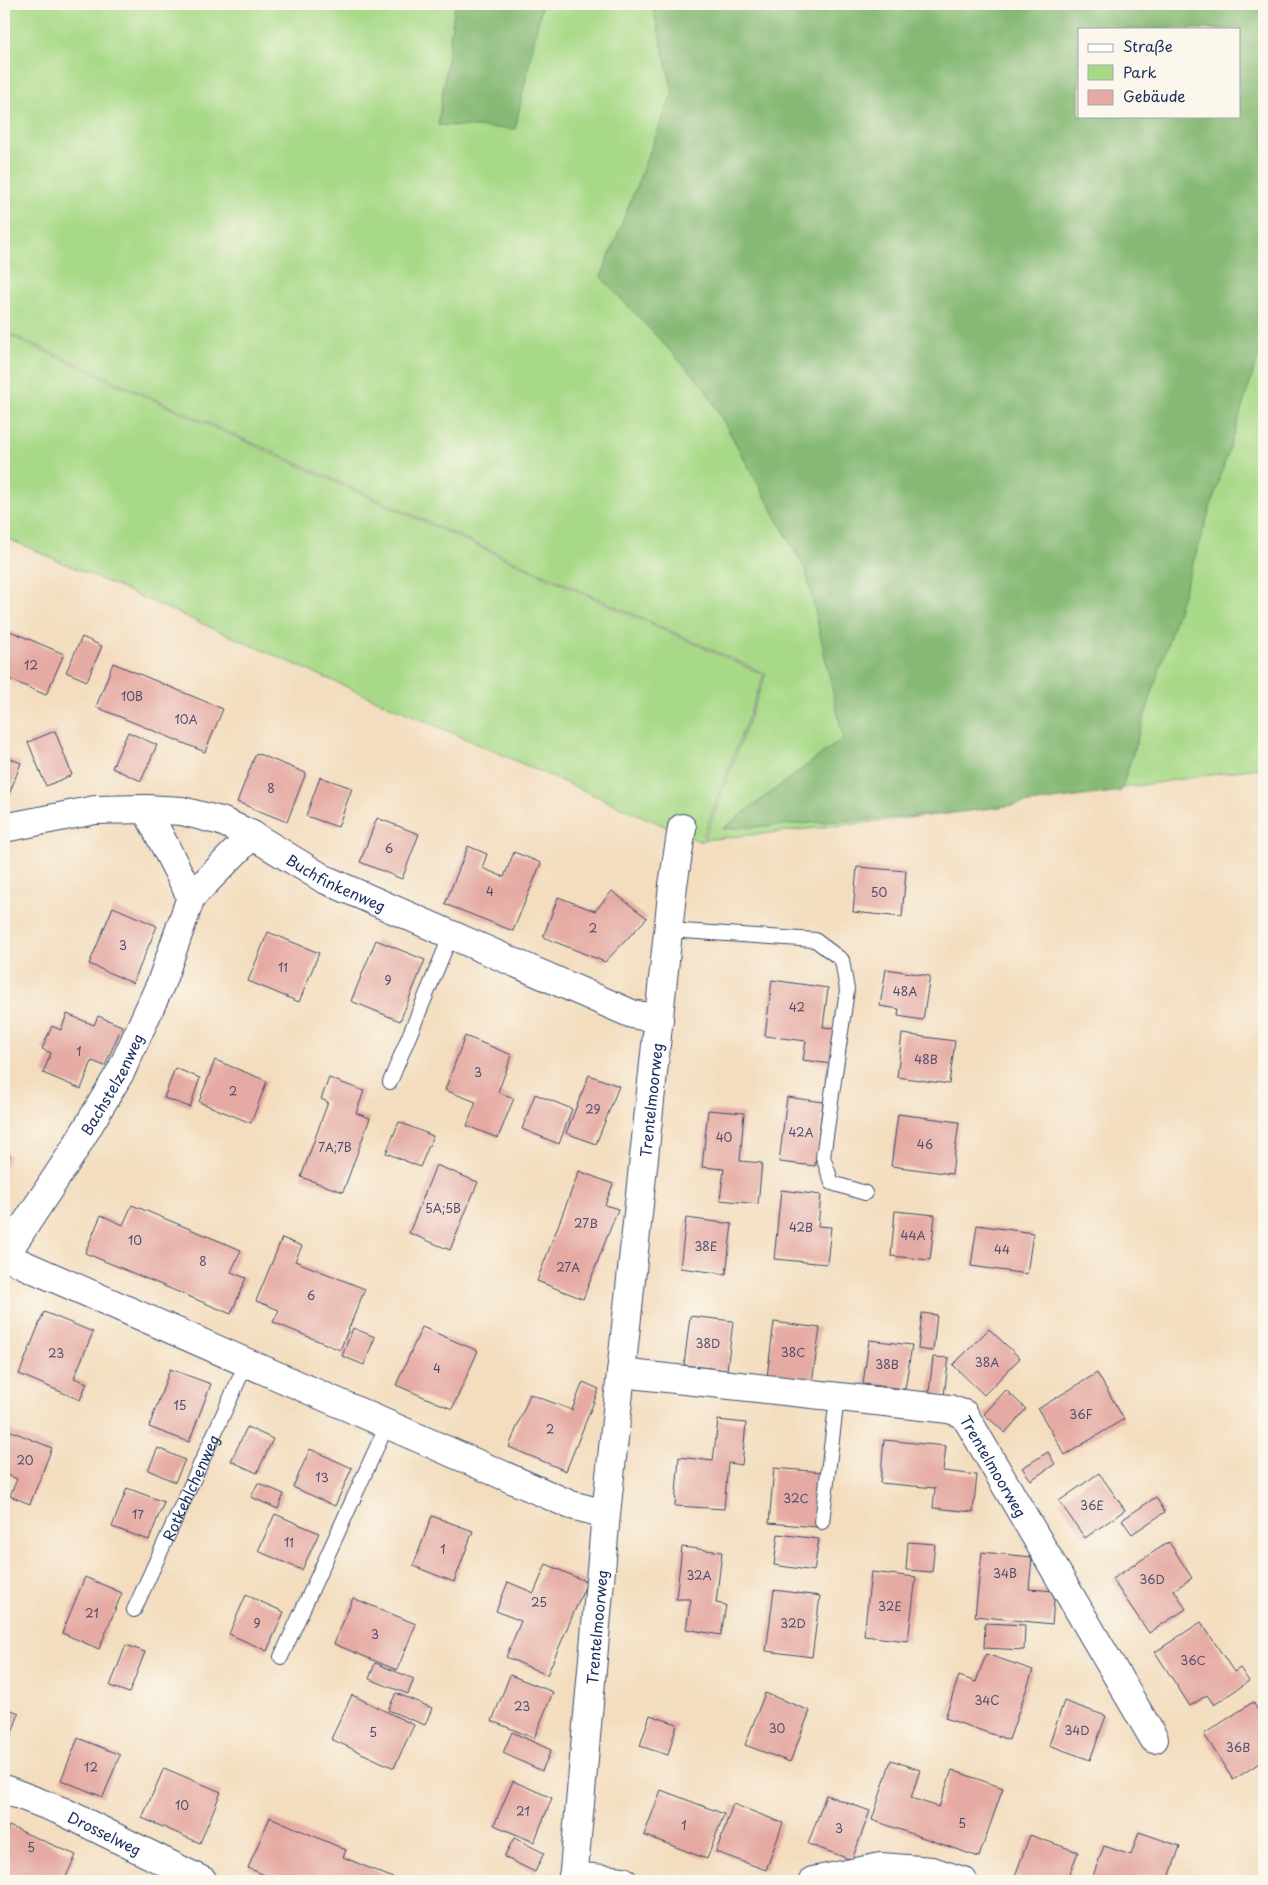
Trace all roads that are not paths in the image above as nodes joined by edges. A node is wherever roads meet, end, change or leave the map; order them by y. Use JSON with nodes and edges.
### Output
{"nodes":[{"id":1,"x":146,"y":809,"type":"junction"},
{"id":2,"x":4,"y":828,"type":"edge"},
{"id":3,"x":682,"y":828,"type":"dead end"},
{"id":4,"x":252,"y":835,"type":"junction"},
{"id":5,"x":191,"y":897,"type":"junction"},
{"id":6,"x":669,"y":930,"type":"junction"},
{"id":7,"x":452,"y":935,"type":"junction"},
{"id":8,"x":659,"y":1019,"type":"junction"},
{"id":9,"x":390,"y":1082,"type":"dead end"},
{"id":10,"x":865,"y":1193,"type":"dead end"},
{"id":11,"x":4,"y":1256,"type":"edge"},
{"id":12,"x":246,"y":1364,"type":"junction"},
{"id":13,"x":621,"y":1373,"type":"junction"},
{"id":14,"x":837,"y":1398,"type":"junction"},
{"id":15,"x":387,"y":1425,"type":"junction"},
{"id":16,"x":606,"y":1514,"type":"junction"},
{"id":17,"x":822,"y":1522,"type":"dead end"},
{"id":18,"x":134,"y":1610,"type":"dead end"},
{"id":19,"x":281,"y":1657,"type":"dead end"},
{"id":20,"x":1154,"y":1739,"type":"dead end"},
{"id":21,"x":4,"y":1789,"type":"edge"},
{"id":22,"x":881,"y":1874,"type":"edge"},
{"id":23,"x":573,"y":1879,"type":"edge"},
{"id":24,"x":203,"y":1881,"type":"edge"},
{"id":25,"x":623,"y":1881,"type":"edge"},
{"id":26,"x":813,"y":1881,"type":"edge"},
{"id":27,"x":963,"y":1881,"type":"edge"}],
"edges":[{"from":1,"to":2,"type":"street","name":"Buchfinkenweg"},
{"from":1,"to":4,"type":"street","name":"Buchfinkenweg"},
{"from":1,"to":5,"type":"street"},
{"from":3,"to":6,"type":"street","name":"Trentelmoorweg"},
{"from":4,"to":5,"type":"street","name":"Bachstelzenweg"},
{"from":4,"to":7,"type":"street","name":"Buchfinkenweg"},
{"from":5,"to":11,"type":"street","name":"Bachstelzenweg"},
{"from":6,"to":8,"type":"street","name":"Trentelmoorweg"},
{"from":6,"to":10,"type":"lane"},
{"from":7,"to":8,"type":"street","name":"Buchfinkenweg"},
{"from":7,"to":9,"type":"lane"},
{"from":8,"to":13,"type":"street","name":"Trentelmoorweg"},
{"from":11,"to":12,"type":"street"},
{"from":12,"to":15,"type":"street"},
{"from":12,"to":18,"type":"lane","name":"Rotkehlchenweg"},
{"from":13,"to":14,"type":"street","name":"Trentelmoorweg"},
{"from":13,"to":16,"type":"street","name":"Trentelmoorweg"},
{"from":14,"to":17,"type":"lane"},
{"from":14,"to":20,"type":"street","name":"Trentelmoorweg"},
{"from":15,"to":16,"type":"street"},
{"from":15,"to":19,"type":"lane"},
{"from":16,"to":23,"type":"street","name":"Trentelmoorweg"},
{"from":21,"to":24,"type":"street","name":"Drosselweg"},
{"from":22,"to":26,"type":"street"},
{"from":22,"to":27,"type":"street"},
{"from":23,"to":25,"type":"street"}]}
